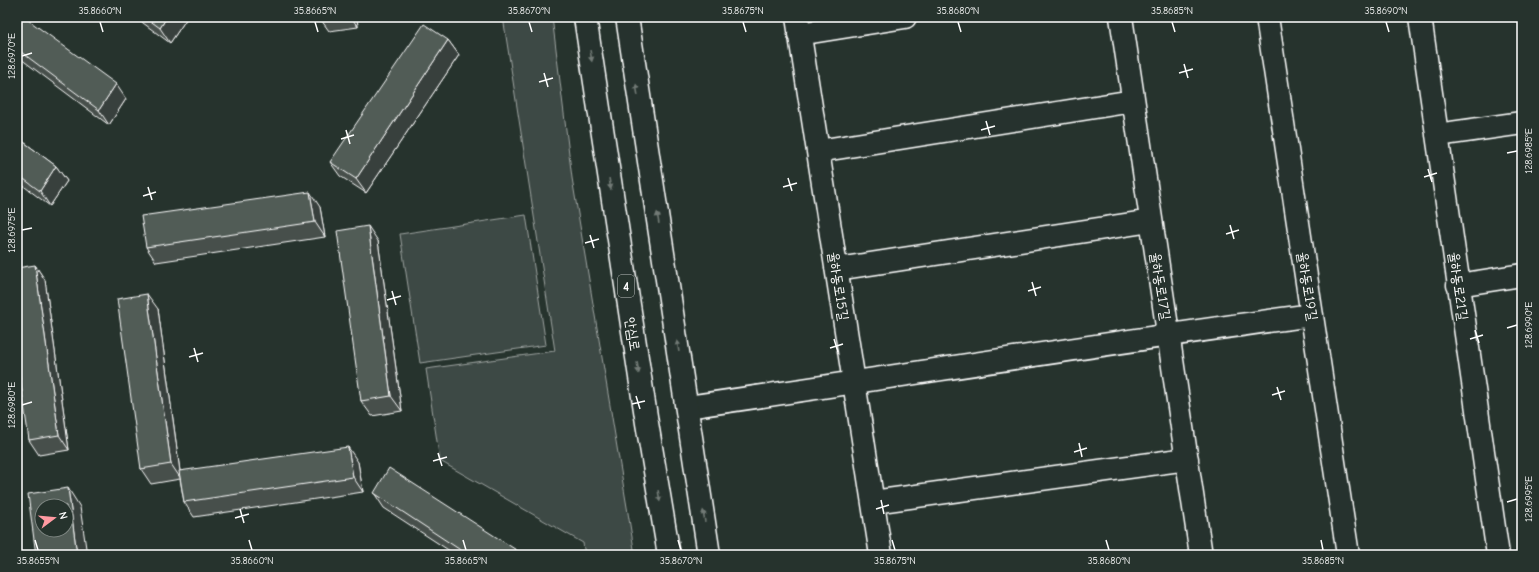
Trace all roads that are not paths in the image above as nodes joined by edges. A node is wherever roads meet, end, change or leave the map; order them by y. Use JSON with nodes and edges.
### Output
{"nodes":[{"id":1,"x":585,"y":17,"type":"edge"},
{"id":2,"x":627,"y":17,"type":"edge"},
{"id":3,"x":905,"y":17,"type":"edge"},
{"id":4,"x":1121,"y":17,"type":"edge"},
{"id":5,"x":1267,"y":17,"type":"edge"},
{"id":6,"x":1420,"y":17,"type":"edge"},
{"id":7,"x":798,"y":26,"type":"edge"},
{"id":8,"x":1133,"y":101,"type":"junction"},
{"id":9,"x":1522,"y":123,"type":"edge"},
{"id":10,"x":1437,"y":135,"type":"junction"},
{"id":11,"x":818,"y":150,"type":"junction"},
{"id":12,"x":1151,"y":221,"type":"junction"},
{"id":13,"x":837,"y":269,"type":"junction"},
{"id":14,"x":1522,"y":275,"type":"edge"},
{"id":15,"x":1458,"y":285,"type":"junction"},
{"id":16,"x":1312,"y":315,"type":"junction"},
{"id":17,"x":1168,"y":334,"type":"junction"},
{"id":18,"x":854,"y":383,"type":"junction"},
{"id":19,"x":687,"y":407,"type":"junction"},
{"id":20,"x":1187,"y":459,"type":"junction"},
{"id":21,"x":873,"y":502,"type":"junction"},
{"id":22,"x":668,"y":555,"type":"edge"},
{"id":23,"x":709,"y":555,"type":"edge"},
{"id":24,"x":881,"y":555,"type":"edge"},
{"id":25,"x":1201,"y":555,"type":"edge"},
{"id":26,"x":1348,"y":555,"type":"edge"},
{"id":27,"x":1498,"y":555,"type":"edge"}],
"edges":[{"from":1,"to":22,"type":"street","name":"안심로","number":"4","one_way":true},
{"from":19,"to":2,"type":"street","one_way":true},
{"from":3,"to":7,"type":"street"},
{"from":4,"to":8,"type":"street","name":"율하동로17길"},
{"from":5,"to":16,"type":"street","name":"율하동로19길"},
{"from":6,"to":10,"type":"street","name":"율하동로21길"},
{"from":7,"to":11,"type":"street","name":"율하동로15길"},
{"from":8,"to":11,"type":"street"},
{"from":8,"to":12,"type":"street","name":"율하동로17길"},
{"from":9,"to":10,"type":"street"},
{"from":10,"to":15,"type":"street","name":"율하동로21길"},
{"from":11,"to":13,"type":"street","name":"율하동로15길"},
{"from":12,"to":13,"type":"street"},
{"from":12,"to":17,"type":"street","name":"율하동로17길"},
{"from":13,"to":18,"type":"street","name":"율하동로15길"},
{"from":14,"to":15,"type":"street"},
{"from":15,"to":27,"type":"street","name":"율하동로21길"},
{"from":16,"to":17,"type":"street"},
{"from":16,"to":26,"type":"street","name":"율하동로19길"},
{"from":17,"to":18,"type":"street"},
{"from":17,"to":20,"type":"street","name":"율하동로17길"},
{"from":18,"to":19,"type":"street"},
{"from":18,"to":21,"type":"street","name":"율하동로15길"},
{"from":23,"to":19,"type":"street","one_way":true},
{"from":20,"to":21,"type":"street"},
{"from":20,"to":25,"type":"street","name":"율하동로17길"},
{"from":21,"to":24,"type":"street","name":"율하동로15길"}]}
